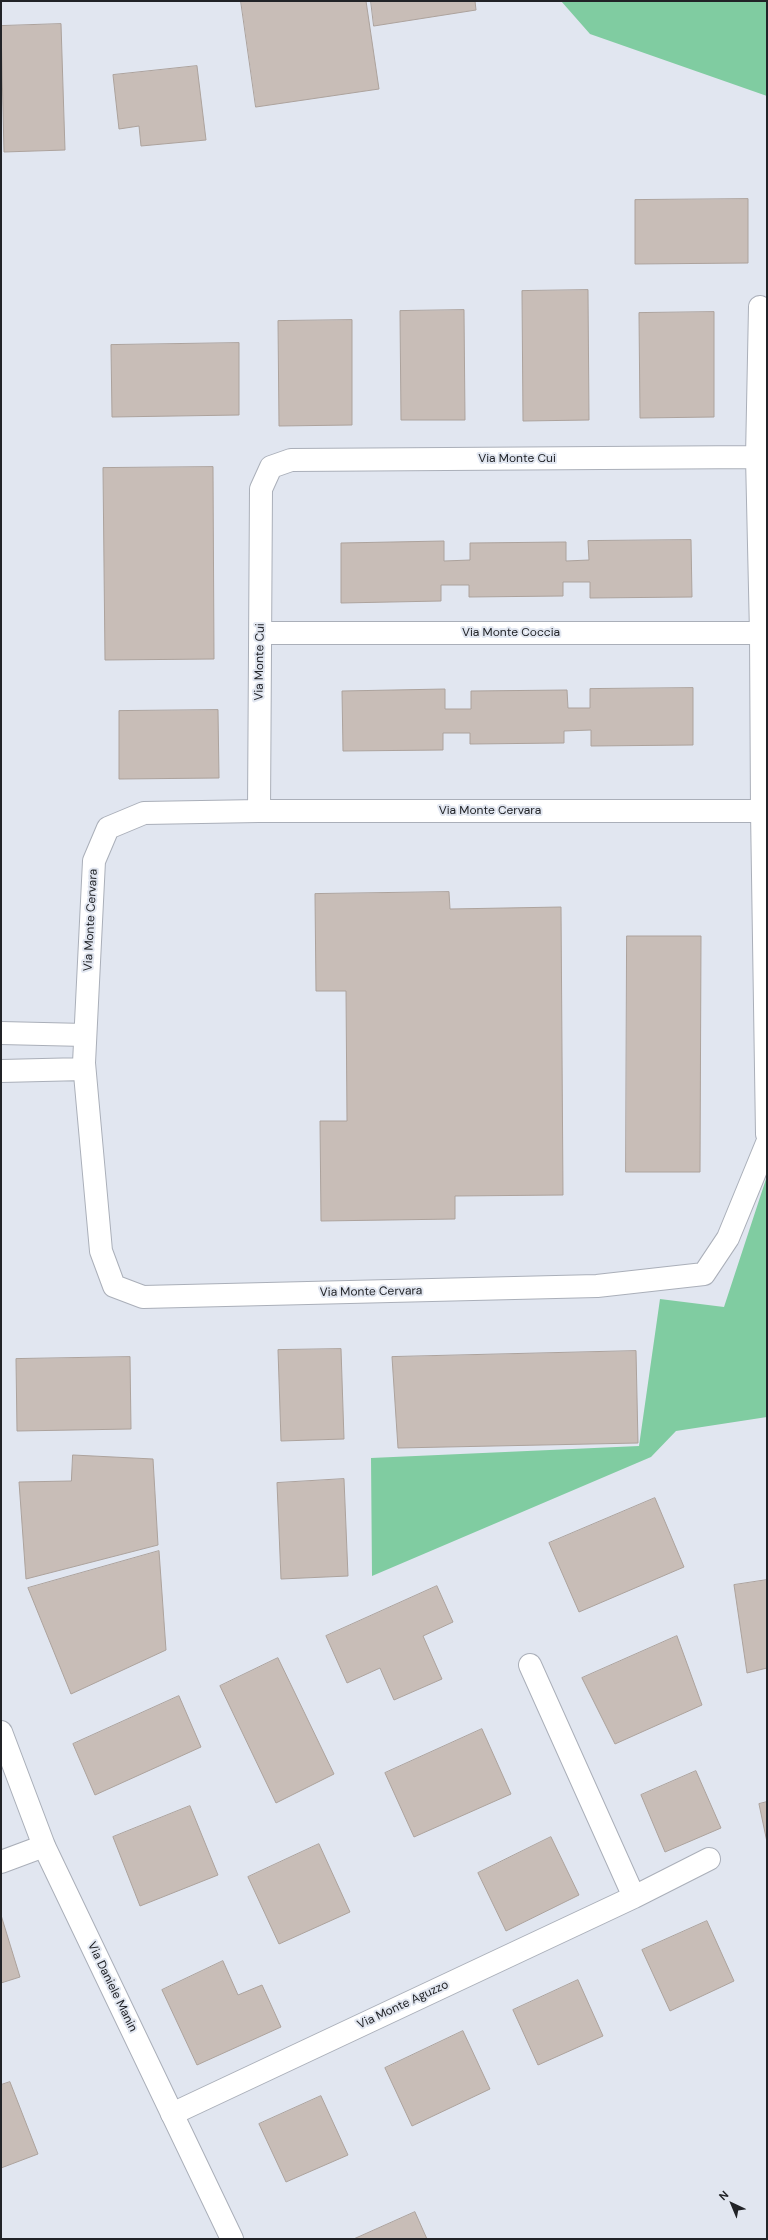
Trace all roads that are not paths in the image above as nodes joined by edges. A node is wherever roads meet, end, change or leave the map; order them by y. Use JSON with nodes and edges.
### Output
{"nodes":[{"id":1,"x":760,"y":307,"type":"dead end"},
{"id":2,"x":757,"y":457,"type":"junction"},
{"id":3,"x":261,"y":633,"type":"junction"},
{"id":4,"x":761,"y":633,"type":"junction"},
{"id":5,"x":259,"y":811,"type":"junction"},
{"id":6,"x":762,"y":811,"type":"junction"},
{"id":7,"x":1,"y":1033,"type":"edge"},
{"id":8,"x":85,"y":1035,"type":"junction"},
{"id":9,"x":84,"y":1069,"type":"junction"},
{"id":10,"x":1,"y":1071,"type":"edge"},
{"id":11,"x":767,"y":1134,"type":"edge"},
{"id":12,"x":767,"y":1143,"type":"edge"},
{"id":13,"x":530,"y":1665,"type":"dead end"},
{"id":14,"x":1,"y":1732,"type":"edge"},
{"id":15,"x":44,"y":1846,"type":"junction"},
{"id":16,"x":709,"y":1859,"type":"dead end"},
{"id":17,"x":1,"y":1862,"type":"edge"},
{"id":18,"x":634,"y":1897,"type":"junction"},
{"id":19,"x":172,"y":2114,"type":"junction"},
{"id":20,"x":232,"y":2239,"type":"edge"}],
"edges":[{"from":1,"to":2,"type":"street"},
{"from":2,"to":3,"type":"street","name":"Via Monte Cui"},
{"from":2,"to":4,"type":"street"},
{"from":3,"to":4,"type":"street","name":"Via Monte Coccia"},
{"from":3,"to":5,"type":"street","name":"Via Monte Cui"},
{"from":4,"to":6,"type":"street"},
{"from":5,"to":6,"type":"street","name":"Via Monte Cervara"},
{"from":5,"to":8,"type":"street","name":"Via Monte Cervara"},
{"from":6,"to":11,"type":"street"},
{"from":7,"to":8,"type":"street"},
{"from":8,"to":9,"type":"street","name":"Via Monte Cervara"},
{"from":9,"to":10,"type":"street"},
{"from":9,"to":12,"type":"street","name":"Via Monte Cervara"},
{"from":13,"to":18,"type":"street"},
{"from":14,"to":15,"type":"street","name":"Via Daniele Manin"},
{"from":15,"to":17,"type":"street"},
{"from":15,"to":19,"type":"street","name":"Via Daniele Manin"},
{"from":16,"to":18,"type":"street","name":"Via Monte Aguzzo"},
{"from":18,"to":19,"type":"street","name":"Via Monte Aguzzo"},
{"from":19,"to":20,"type":"street","name":"Via Daniele Manin"}]}
